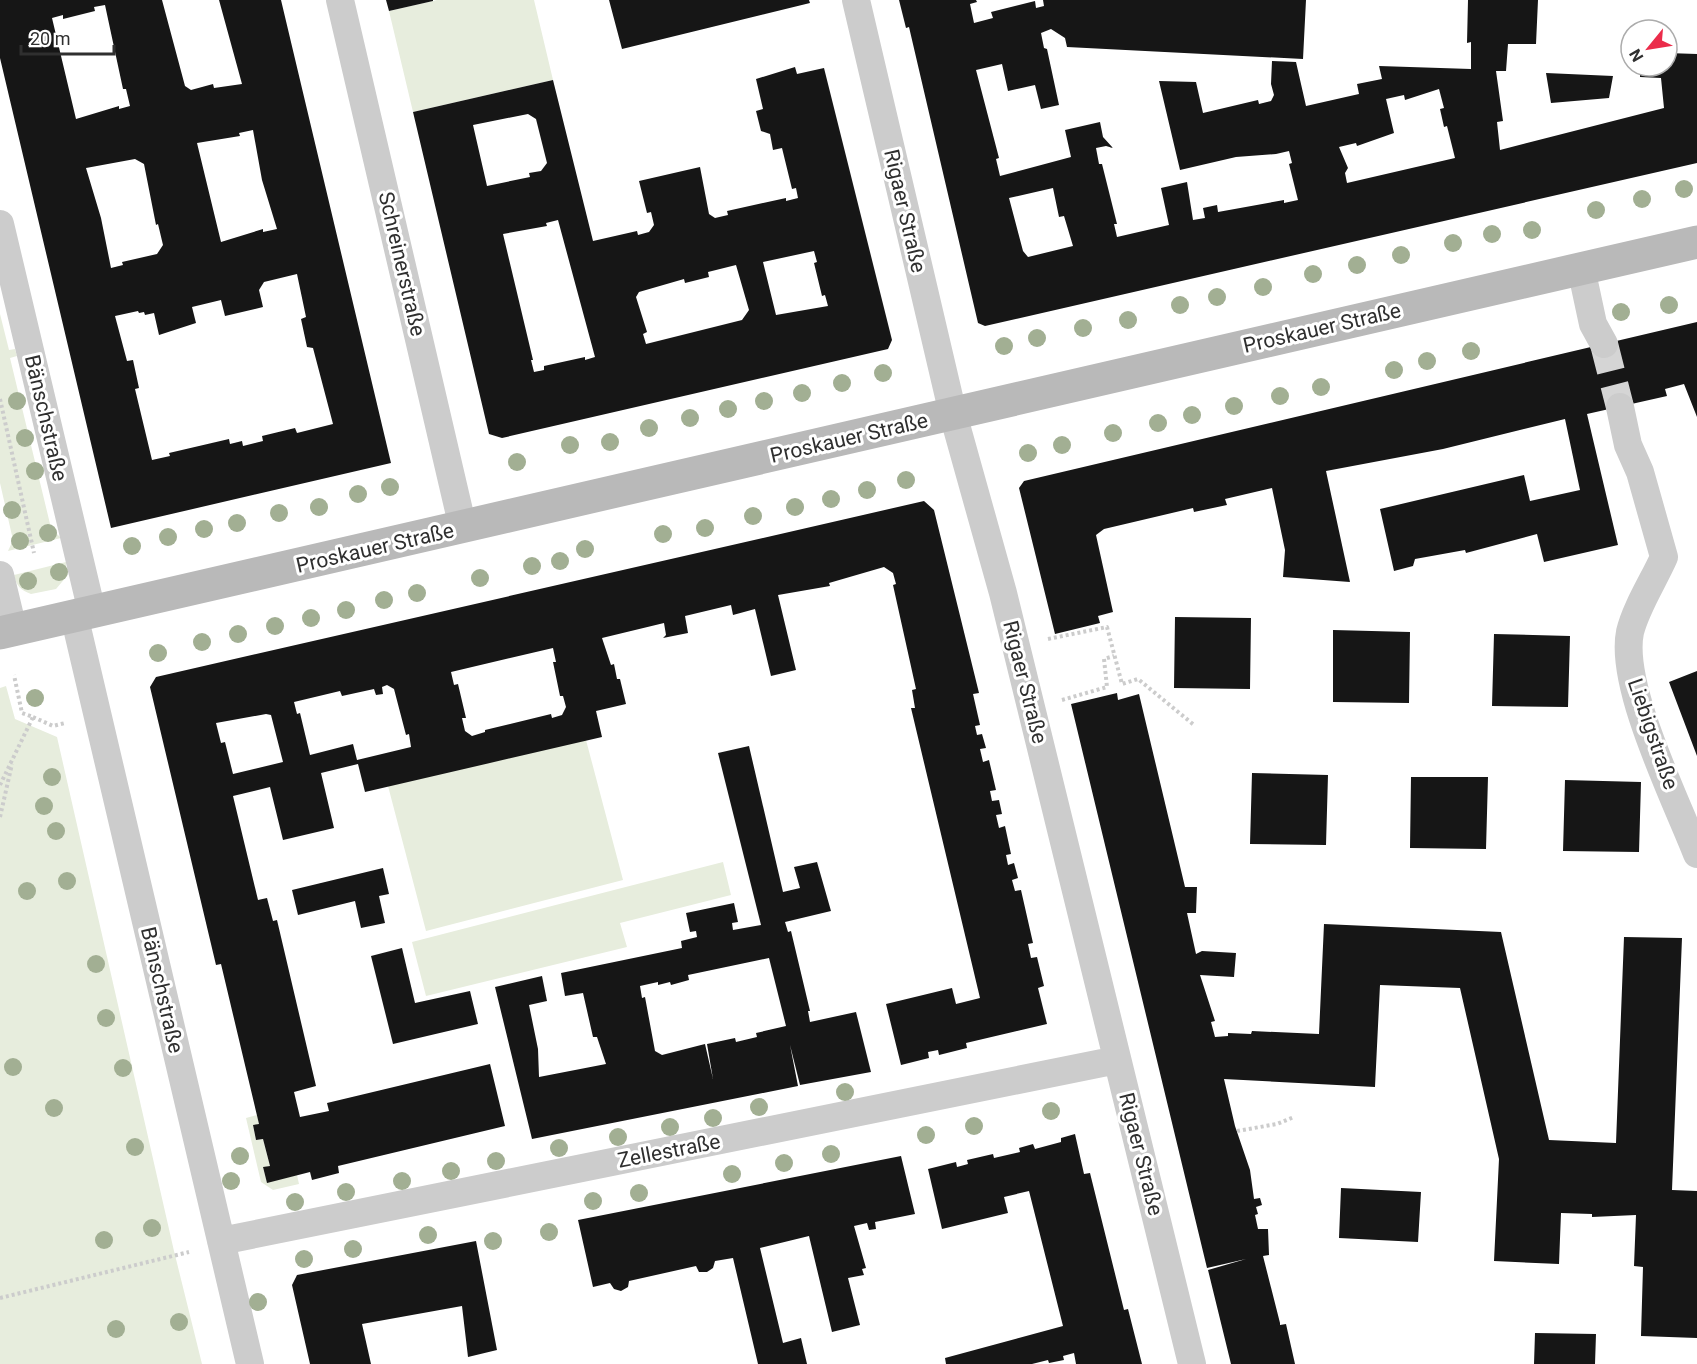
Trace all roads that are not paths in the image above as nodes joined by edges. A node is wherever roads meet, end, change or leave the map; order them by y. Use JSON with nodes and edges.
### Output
{"nodes":[{"id":1,"x":340,"y":0,"type":"edge"},
{"id":2,"x":856,"y":0,"type":"edge"},
{"id":3,"x":0,"y":224,"type":"edge"},
{"id":4,"x":1697,"y":242,"type":"edge"},
{"id":5,"x":1581,"y":268,"type":"junction"},
{"id":6,"x":1594,"y":339,"type":"tunnel mouth"},
{"id":7,"x":1610,"y":409,"type":"tunnel mouth"},
{"id":8,"x":953,"y":414,"type":"junction"},
{"id":9,"x":463,"y":528,"type":"junction"},
{"id":10,"x":0,"y":574,"type":"edge"},
{"id":11,"x":83,"y":614,"type":"junction"},
{"id":12,"x":7,"y":631,"type":"edge"},
{"id":13,"x":1697,"y":854,"type":"edge"},
{"id":14,"x":1117,"y":1060,"type":"junction"},
{"id":15,"x":221,"y":1241,"type":"junction"},
{"id":16,"x":250,"y":1364,"type":"edge"},
{"id":17,"x":1192,"y":1364,"type":"edge"}],
"edges":[{"from":1,"to":9,"type":"street","name":"Schreinerstraße"},
{"from":2,"to":8,"type":"street","name":"Rigaer Straße"},
{"from":3,"to":11,"type":"street","name":"Bänschstraße"},
{"from":4,"to":5,"type":"street","name":"Proskauer Straße"},
{"from":5,"to":6,"type":"street"},
{"from":5,"to":8,"type":"street","name":"Proskauer Straße"},
{"from":7,"to":13,"type":"street","name":"Liebigstraße"},
{"from":8,"to":9,"type":"street","name":"Proskauer Straße"},
{"from":8,"to":14,"type":"street","name":"Rigaer Straße"},
{"from":9,"to":11,"type":"street","name":"Proskauer Straße"},
{"from":10,"to":12,"type":"street"},
{"from":11,"to":12,"type":"street","name":"Proskauer Straße"},
{"from":11,"to":15,"type":"street","name":"Bänschstraße"},
{"from":14,"to":15,"type":"street","name":"Zellestraße"},
{"from":14,"to":17,"type":"street","name":"Rigaer Straße"},
{"from":15,"to":16,"type":"street","name":"Bänschstraße"}]}
